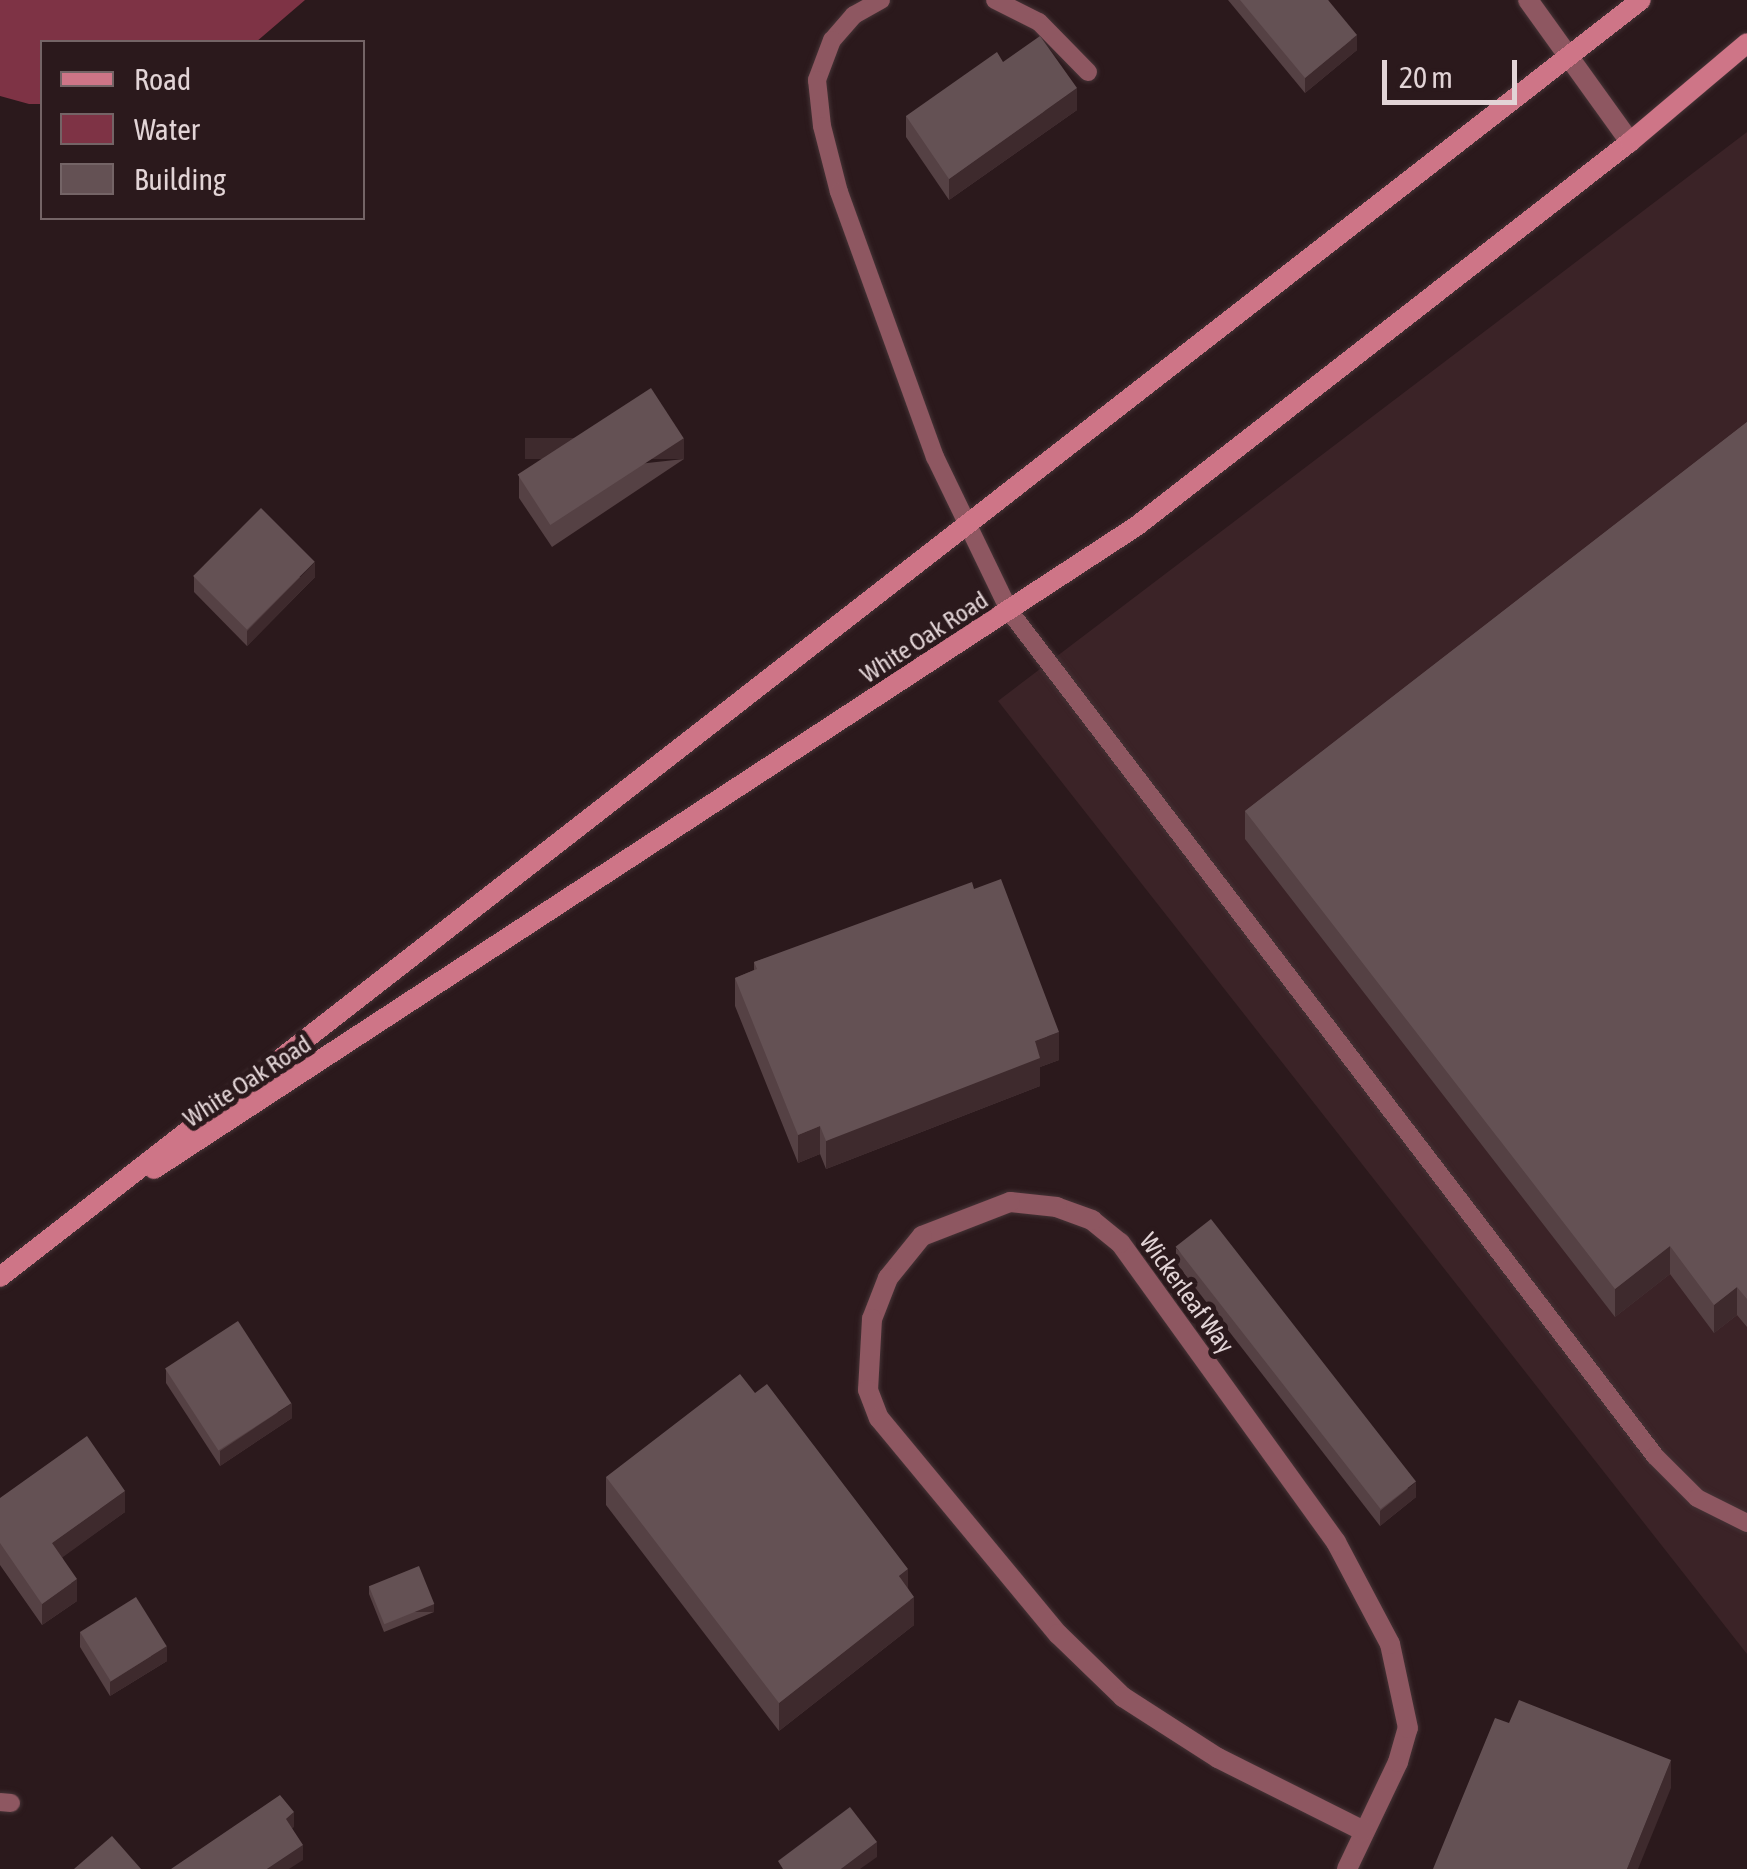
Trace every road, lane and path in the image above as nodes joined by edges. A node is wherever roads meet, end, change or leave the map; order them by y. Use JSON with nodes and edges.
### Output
{"nodes":[{"id":1,"x":880,"y":0,"type":"edge"},
{"id":2,"x":996,"y":0,"type":"edge"},
{"id":3,"x":1528,"y":0,"type":"edge"},
{"id":4,"x":1641,"y":0,"type":"edge"},
{"id":5,"x":1747,"y":43,"type":"edge"},
{"id":6,"x":1570,"y":54,"type":"junction"},
{"id":7,"x":1088,"y":72,"type":"dead end"},
{"id":8,"x":1630,"y":142,"type":"junction"},
{"id":9,"x":968,"y":528,"type":"junction"},
{"id":10,"x":1010,"y":612,"type":"junction"},
{"id":11,"x":86,"y":1214,"type":"junction"},
{"id":12,"x":0,"y":1277,"type":"edge"},
{"id":13,"x":1747,"y":1524,"type":"edge"},
{"id":14,"x":1364,"y":1831,"type":"junction"},
{"id":15,"x":1347,"y":1869,"type":"edge"}],
"edges":[{"from":1,"to":9,"type":"lane"},
{"from":2,"to":7,"type":"lane"},
{"from":3,"to":6,"type":"street"},
{"from":4,"to":6,"type":"street","name":"White Oak Road"},
{"from":5,"to":8,"type":"street","name":"White Oak Road"},
{"from":6,"to":8,"type":"street"},
{"from":6,"to":9,"type":"street","name":"White Oak Road"},
{"from":8,"to":10,"type":"street","name":"White Oak Road"},
{"from":9,"to":10,"type":"lane"},
{"from":9,"to":11,"type":"street","name":"White Oak Road"},
{"from":10,"to":11,"type":"street","name":"White Oak Road"},
{"from":10,"to":13,"type":"lane"},
{"from":11,"to":12,"type":"street","name":"White Oak Road"},
{"from":14,"to":14,"type":"street","name":"Wickerleaf Way"},
{"from":14,"to":15,"type":"street","name":"Wickerleaf Way"}]}
